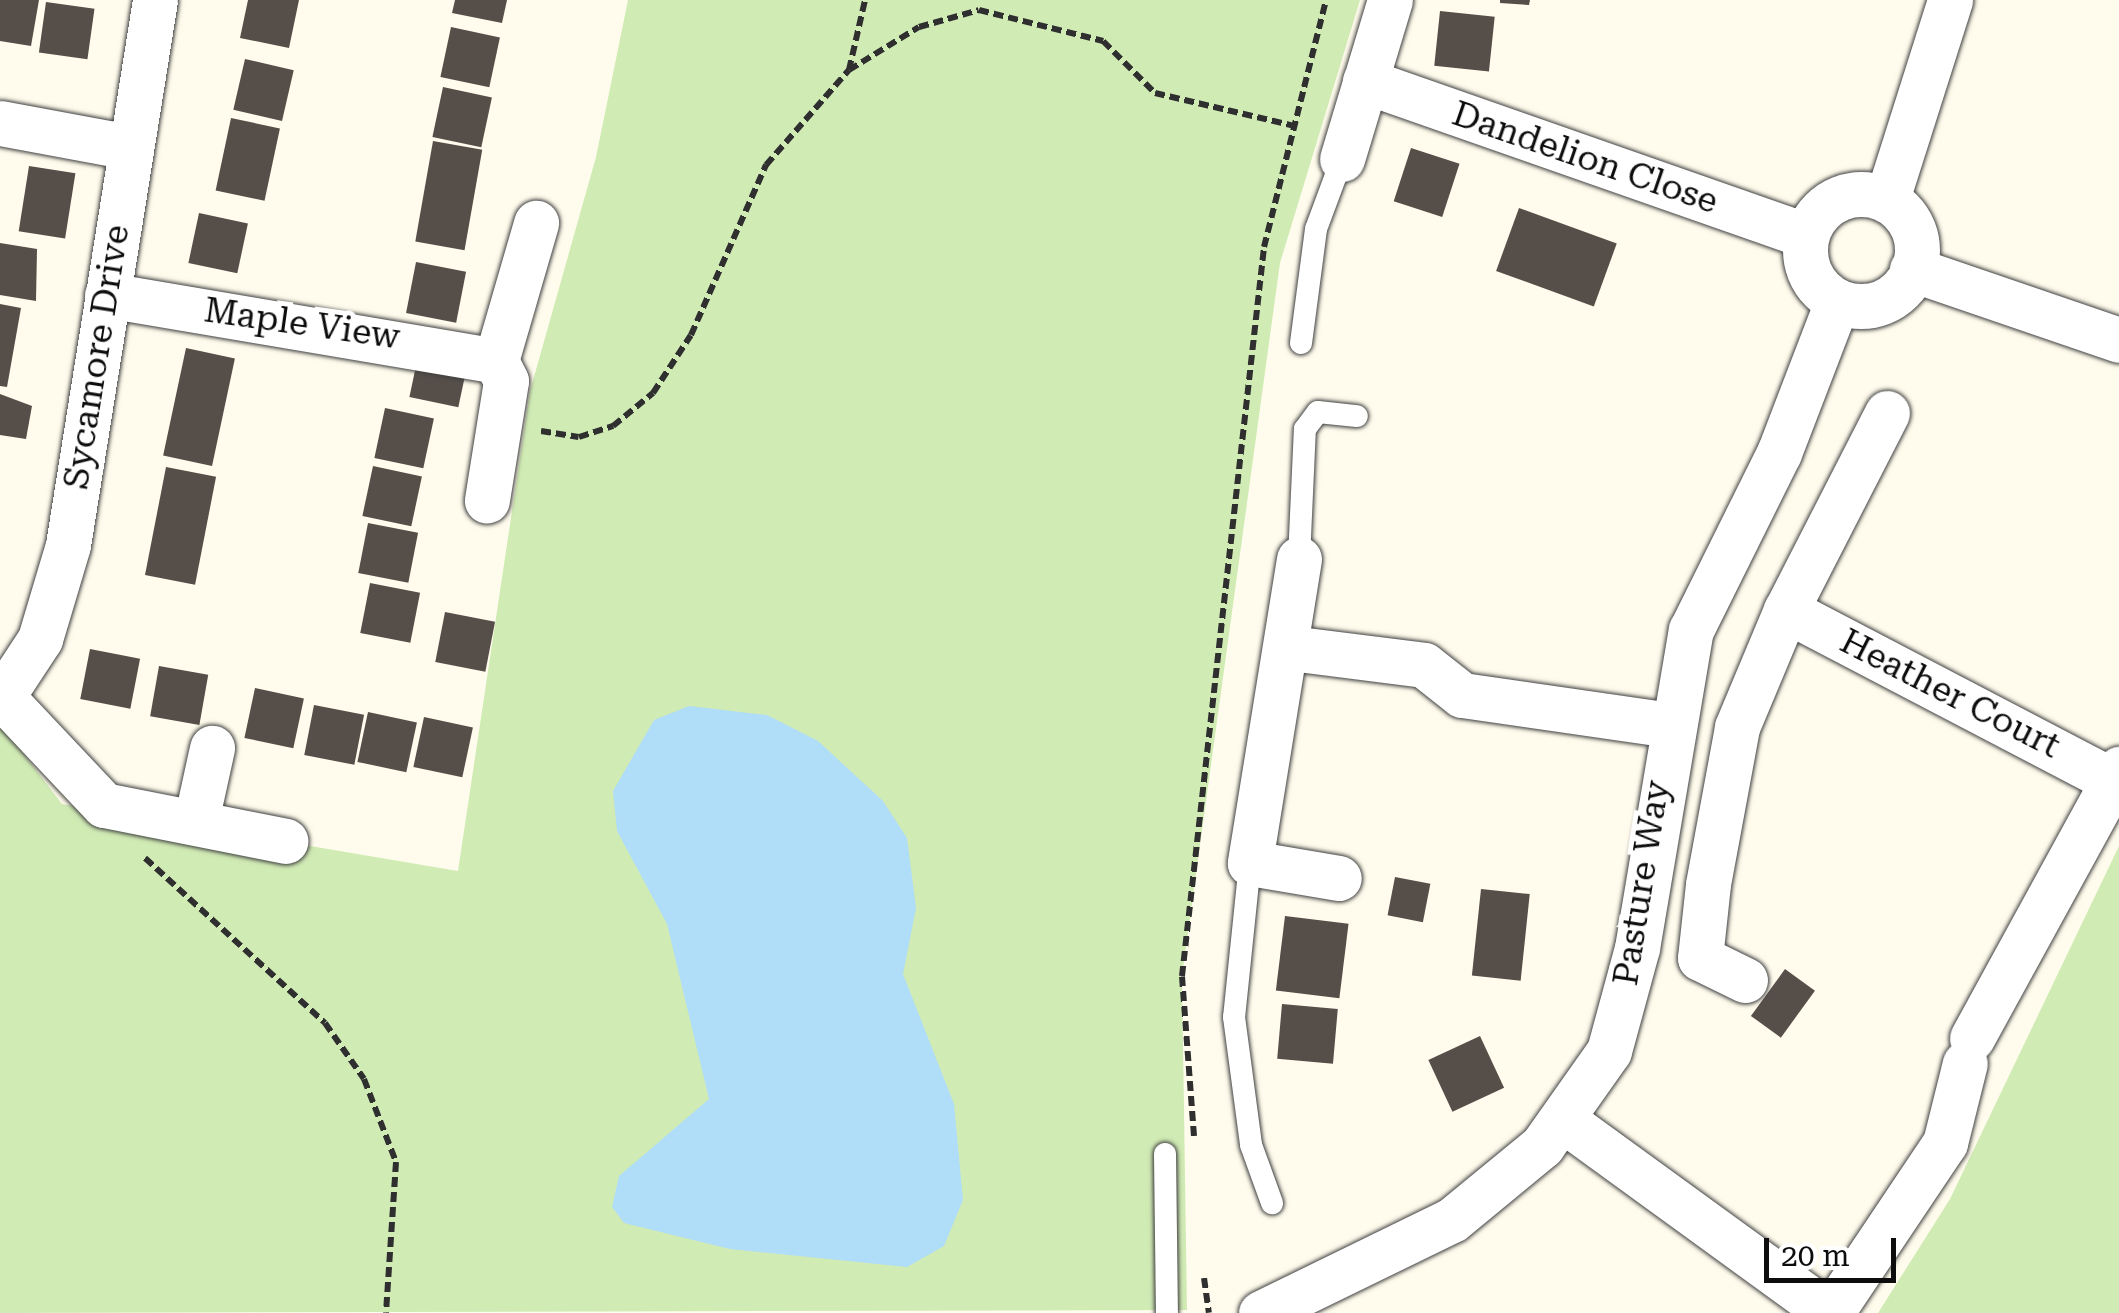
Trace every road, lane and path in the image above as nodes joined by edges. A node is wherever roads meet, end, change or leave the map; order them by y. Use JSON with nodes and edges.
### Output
{"nodes":[{"id":1,"x":155,"y":0,"type":"edge"},
{"id":2,"x":864,"y":0,"type":"edge"},
{"id":3,"x":970,"y":0,"type":"edge"},
{"id":4,"x":1326,"y":0,"type":"edge"},
{"id":5,"x":1390,"y":0,"type":"edge"},
{"id":6,"x":1950,"y":0,"type":"edge"},
{"id":7,"x":980,"y":10,"type":"junction"},
{"id":8,"x":849,"y":70,"type":"junction"},
{"id":9,"x":1365,"y":81,"type":"junction"},
{"id":10,"x":0,"y":123,"type":"edge"},
{"id":11,"x":1295,"y":126,"type":"junction"},
{"id":12,"x":130,"y":147,"type":"junction"},
{"id":13,"x":1342,"y":159,"type":"joint"},
{"id":14,"x":1887,"y":199,"type":"junction"},
{"id":15,"x":536,"y":222,"type":"dead end"},
{"id":16,"x":1806,"y":235,"type":"junction"},
{"id":17,"x":1912,"y":269,"type":"junction"},
{"id":18,"x":106,"y":295,"type":"junction"},
{"id":19,"x":1837,"y":302,"type":"junction"},
{"id":20,"x":2119,"y":340,"type":"edge"},
{"id":21,"x":1301,"y":342,"type":"dead end"},
{"id":22,"x":496,"y":361,"type":"junction"},
{"id":23,"x":1887,"y":413,"type":"dead end"},
{"id":24,"x":1357,"y":416,"type":"dead end"},
{"id":25,"x":500,"y":424,"type":"junction"},
{"id":26,"x":487,"y":500,"type":"dead end"},
{"id":27,"x":1299,"y":559,"type":"joint"},
{"id":28,"x":1786,"y":610,"type":"junction"},
{"id":29,"x":1290,"y":648,"type":"junction"},
{"id":30,"x":2,"y":699,"type":"edge"},
{"id":31,"x":1669,"y":726,"type":"junction"},
{"id":32,"x":212,"y":748,"type":"dead end"},
{"id":33,"x":2116,"y":775,"type":"edge"},
{"id":34,"x":104,"y":806,"type":"junction"},
{"id":35,"x":196,"y":821,"type":"junction"},
{"id":36,"x":285,"y":841,"type":"dead end"},
{"id":37,"x":1250,"y":863,"type":"junction"},
{"id":38,"x":1339,"y":878,"type":"dead end"},
{"id":39,"x":1745,"y":980,"type":"dead end"},
{"id":40,"x":1562,"y":1119,"type":"junction"},
{"id":41,"x":1195,"y":1150,"type":"dead end"},
{"id":42,"x":1165,"y":1154,"type":"dead end"},
{"id":43,"x":1272,"y":1203,"type":"dead end"},
{"id":44,"x":1203,"y":1267,"type":"dead end"},
{"id":45,"x":386,"y":1313,"type":"edge"},
{"id":46,"x":1167,"y":1313,"type":"edge"},
{"id":47,"x":1209,"y":1313,"type":"edge"},
{"id":48,"x":1261,"y":1313,"type":"edge"},
{"id":49,"x":1830,"y":1313,"type":"edge"}],
"edges":[{"from":1,"to":12,"type":"street","name":"Sycamore Drive"},
{"from":2,"to":8,"type":"path"},
{"from":3,"to":7,"type":"path"},
{"from":4,"to":11,"type":"path"},
{"from":5,"to":9,"type":"street"},
{"from":6,"to":14,"type":"street"},
{"from":7,"to":8,"type":"path"},
{"from":7,"to":11,"type":"path"},
{"from":8,"to":25,"type":"path"},
{"from":9,"to":13,"type":"street"},
{"from":9,"to":16,"type":"street","name":"Dandelion Close"},
{"from":10,"to":12,"type":"street"},
{"from":11,"to":41,"type":"path"},
{"from":12,"to":18,"type":"street","name":"Sycamore Drive"},
{"from":13,"to":21,"type":"lane"},
{"from":14,"to":16,"type":"street"},
{"from":14,"to":17,"type":"street"},
{"from":15,"to":22,"type":"street"},
{"from":16,"to":19,"type":"street"},
{"from":17,"to":19,"type":"street"},
{"from":17,"to":20,"type":"street"},
{"from":18,"to":22,"type":"street","name":"Maple View"},
{"from":18,"to":30,"type":"street","name":"Sycamore Drive"},
{"from":19,"to":31,"type":"street","name":"Pasture Way"},
{"from":22,"to":25,"type":"street"},
{"from":23,"to":28,"type":"street"},
{"from":24,"to":27,"type":"lane"},
{"from":25,"to":26,"type":"street"},
{"from":27,"to":29,"type":"street"},
{"from":28,"to":33,"type":"street","name":"Heather Court"},
{"from":28,"to":39,"type":"street"},
{"from":29,"to":31,"type":"street"},
{"from":29,"to":37,"type":"street"},
{"from":30,"to":34,"type":"street"},
{"from":31,"to":40,"type":"street","name":"Pasture Way"},
{"from":32,"to":35,"type":"street"},
{"from":33,"to":49,"type":"street","name":"Heather Court"},
{"from":34,"to":35,"type":"street"},
{"from":34,"to":45,"type":"path"},
{"from":35,"to":36,"type":"street"},
{"from":37,"to":38,"type":"street"},
{"from":37,"to":43,"type":"lane"},
{"from":40,"to":48,"type":"street","name":"Pasture Way"},
{"from":40,"to":49,"type":"street"},
{"from":42,"to":46,"type":"lane"},
{"from":44,"to":47,"type":"path"}]}
